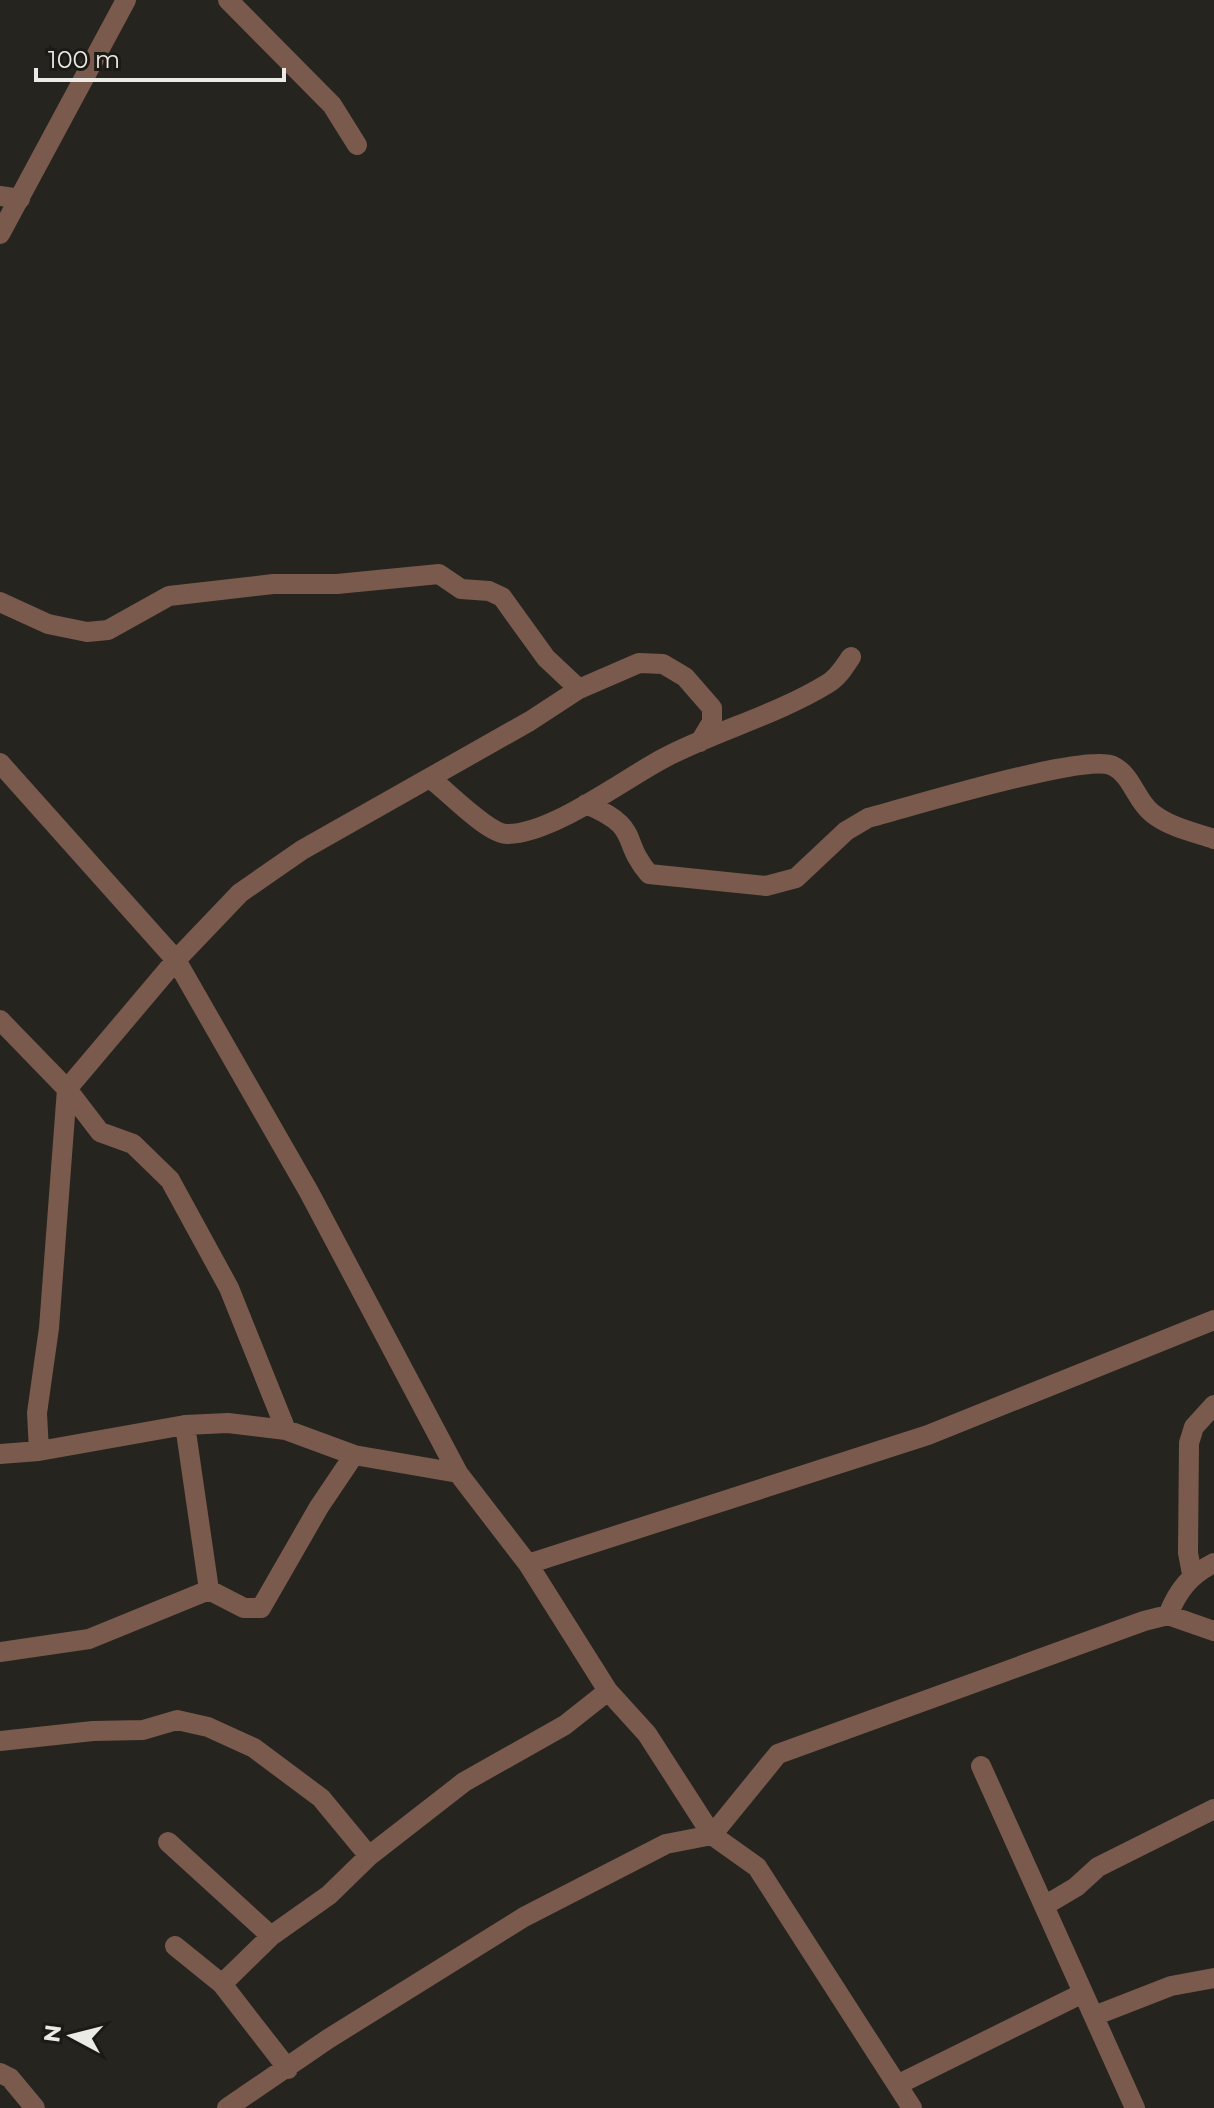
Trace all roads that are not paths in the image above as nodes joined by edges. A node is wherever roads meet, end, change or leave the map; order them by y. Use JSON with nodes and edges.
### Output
{"nodes":[{"id":1,"x":126,"y":0,"type":"edge"},
{"id":2,"x":228,"y":0,"type":"edge"},
{"id":3,"x":357,"y":145,"type":"dead end"},
{"id":4,"x":10,"y":197,"type":"edge"},
{"id":5,"x":0,"y":234,"type":"edge"},
{"id":6,"x":0,"y":602,"type":"edge"},
{"id":7,"x":851,"y":657,"type":"dead end"},
{"id":8,"x":579,"y":689,"type":"junction"},
{"id":9,"x":700,"y":742,"type":"junction"},
{"id":10,"x":0,"y":763,"type":"edge"},
{"id":11,"x":430,"y":778,"type":"junction"},
{"id":12,"x":586,"y":804,"type":"junction"},
{"id":13,"x":1214,"y":839,"type":"edge"},
{"id":14,"x":176,"y":960,"type":"junction"},
{"id":15,"x":0,"y":1020,"type":"edge"},
{"id":16,"x":67,"y":1089,"type":"junction"},
{"id":17,"x":1214,"y":1320,"type":"edge"},
{"id":18,"x":1214,"y":1405,"type":"edge"},
{"id":19,"x":185,"y":1425,"type":"junction"},
{"id":20,"x":286,"y":1430,"type":"junction"},
{"id":21,"x":39,"y":1451,"type":"junction"},
{"id":22,"x":0,"y":1454,"type":"edge"},
{"id":23,"x":354,"y":1455,"type":"junction"},
{"id":24,"x":458,"y":1473,"type":"junction"},
{"id":25,"x":1214,"y":1563,"type":"edge"},
{"id":26,"x":528,"y":1564,"type":"junction"},
{"id":27,"x":1192,"y":1574,"type":"junction"},
{"id":28,"x":209,"y":1590,"type":"junction"},
{"id":29,"x":1168,"y":1615,"type":"junction"},
{"id":30,"x":1214,"y":1631,"type":"edge"},
{"id":31,"x":0,"y":1652,"type":"edge"},
{"id":32,"x":608,"y":1691,"type":"junction"},
{"id":33,"x":0,"y":1741,"type":"edge"},
{"id":34,"x":981,"y":1766,"type":"dead end"},
{"id":35,"x":1214,"y":1809,"type":"edge"},
{"id":36,"x":712,"y":1835,"type":"junction"},
{"id":37,"x":168,"y":1842,"type":"dead end"},
{"id":38,"x":369,"y":1856,"type":"junction"},
{"id":39,"x":1044,"y":1906,"type":"junction"},
{"id":40,"x":271,"y":1936,"type":"junction"},
{"id":41,"x":175,"y":1946,"type":"dead end"},
{"id":42,"x":1214,"y":1978,"type":"edge"},
{"id":43,"x":222,"y":1984,"type":"junction"},
{"id":44,"x":1083,"y":1993,"type":"junction"},
{"id":45,"x":1094,"y":2016,"type":"junction"},
{"id":46,"x":288,"y":2069,"type":"junction"},
{"id":47,"x":0,"y":2073,"type":"edge"},
{"id":48,"x":899,"y":2084,"type":"junction"},
{"id":49,"x":35,"y":2108,"type":"edge"},
{"id":50,"x":227,"y":2108,"type":"edge"},
{"id":51,"x":912,"y":2108,"type":"edge"},
{"id":52,"x":1135,"y":2108,"type":"edge"}],
"edges":[{"from":1,"to":4,"type":"street"},
{"from":2,"to":3,"type":"street"},
{"from":4,"to":5,"type":"street"},
{"from":6,"to":8,"type":"street"},
{"from":7,"to":9,"type":"street"},
{"from":8,"to":9,"type":"street"},
{"from":8,"to":11,"type":"street"},
{"from":9,"to":12,"type":"street"},
{"from":10,"to":14,"type":"street"},
{"from":11,"to":12,"type":"street"},
{"from":11,"to":14,"type":"street"},
{"from":12,"to":13,"type":"street"},
{"from":14,"to":16,"type":"street"},
{"from":14,"to":24,"type":"street"},
{"from":15,"to":16,"type":"street"},
{"from":16,"to":20,"type":"street"},
{"from":16,"to":21,"type":"street"},
{"from":17,"to":26,"type":"street"},
{"from":18,"to":27,"type":"street"},
{"from":19,"to":20,"type":"street"},
{"from":19,"to":21,"type":"street"},
{"from":19,"to":28,"type":"street"},
{"from":20,"to":23,"type":"street"},
{"from":21,"to":22,"type":"street"},
{"from":23,"to":24,"type":"street"},
{"from":23,"to":28,"type":"street"},
{"from":24,"to":26,"type":"street"},
{"from":25,"to":27,"type":"street"},
{"from":26,"to":32,"type":"street"},
{"from":27,"to":29,"type":"street"},
{"from":28,"to":31,"type":"street"},
{"from":29,"to":30,"type":"street"},
{"from":29,"to":36,"type":"street"},
{"from":32,"to":36,"type":"street"},
{"from":32,"to":38,"type":"street"},
{"from":33,"to":38,"type":"street"},
{"from":34,"to":39,"type":"street"},
{"from":35,"to":39,"type":"street"},
{"from":36,"to":46,"type":"street"},
{"from":36,"to":48,"type":"street"},
{"from":37,"to":40,"type":"street"},
{"from":38,"to":40,"type":"street"},
{"from":39,"to":44,"type":"street"},
{"from":40,"to":43,"type":"street"},
{"from":41,"to":43,"type":"street"},
{"from":42,"to":45,"type":"street"},
{"from":43,"to":46,"type":"street"},
{"from":44,"to":45,"type":"street"},
{"from":44,"to":48,"type":"street"},
{"from":45,"to":52,"type":"street"},
{"from":46,"to":50,"type":"street"},
{"from":47,"to":49,"type":"street"},
{"from":48,"to":51,"type":"street"}]}
